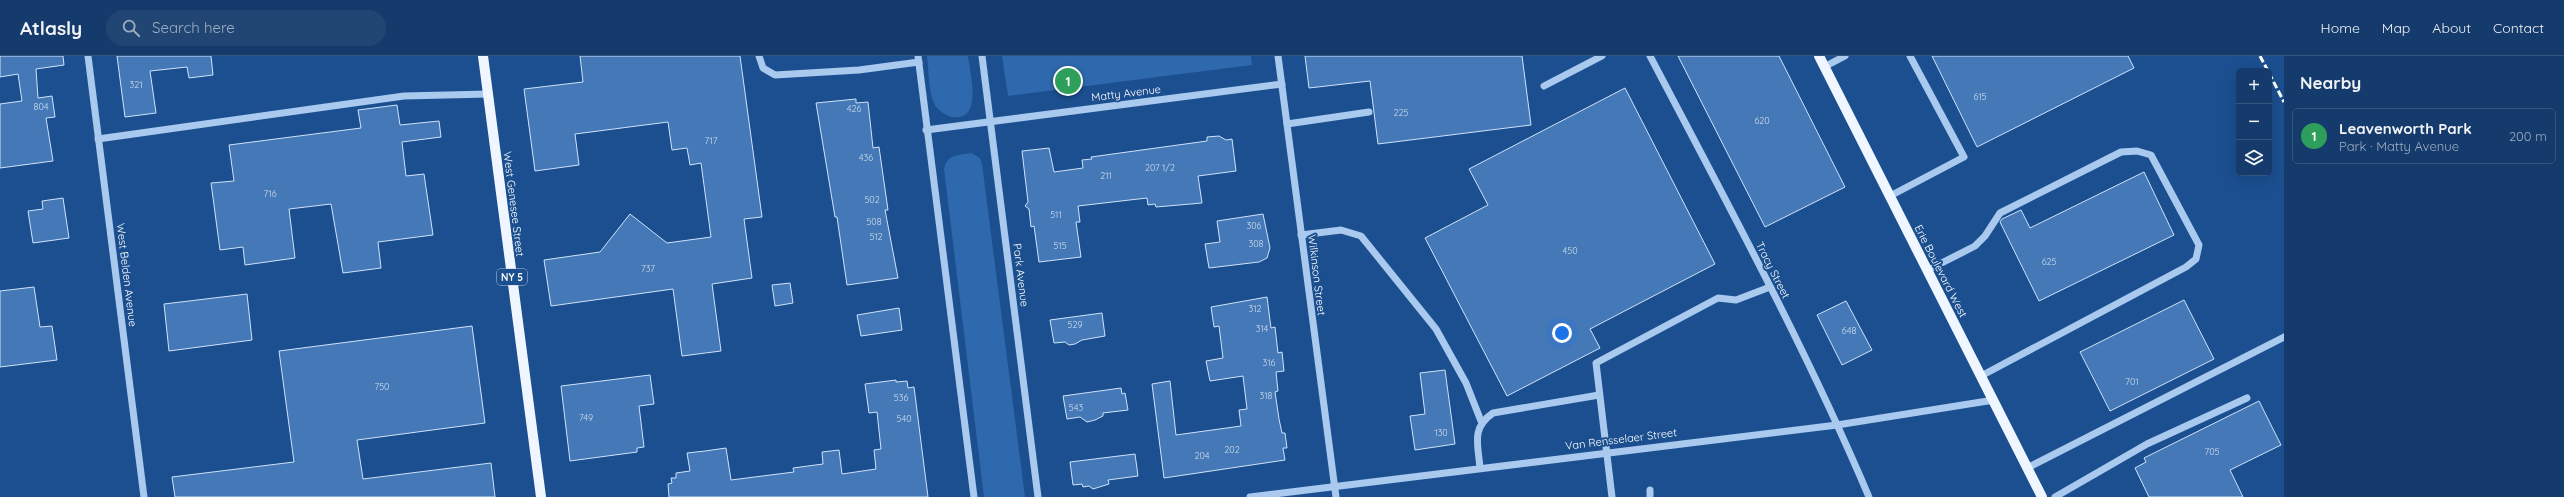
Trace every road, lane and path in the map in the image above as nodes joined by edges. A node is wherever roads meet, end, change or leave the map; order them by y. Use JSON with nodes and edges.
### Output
{"nodes":[{"id":1,"x":88,"y":56,"type":"edge"},
{"id":2,"x":483,"y":56,"type":"edge"},
{"id":3,"x":759,"y":56,"type":"edge"},
{"id":4,"x":982,"y":56,"type":"edge"},
{"id":5,"x":1278,"y":56,"type":"edge"},
{"id":6,"x":1602,"y":56,"type":"edge"},
{"id":7,"x":1650,"y":56,"type":"edge"},
{"id":8,"x":1819,"y":56,"type":"edge"},
{"id":9,"x":1845,"y":56,"type":"edge"},
{"id":10,"x":1910,"y":56,"type":"edge"},
{"id":11,"x":918,"y":59,"type":"edge"},
{"id":12,"x":1824,"y":67,"type":"junction"},
{"id":13,"x":1282,"y":84,"type":"junction"},
{"id":14,"x":1544,"y":86,"type":"dead end"},
{"id":15,"x":488,"y":94,"type":"junction"},
{"id":16,"x":1369,"y":112,"type":"dead end"},
{"id":17,"x":990,"y":122,"type":"junction"},
{"id":18,"x":1287,"y":124,"type":"junction"},
{"id":19,"x":926,"y":130,"type":"junction"},
{"id":20,"x":98,"y":139,"type":"junction"},
{"id":21,"x":1890,"y":196,"type":"junction"},
{"id":22,"x":1301,"y":235,"type":"junction"},
{"id":23,"x":1928,"y":270,"type":"junction"},
{"id":24,"x":1770,"y":287,"type":"junction"},
{"id":25,"x":2284,"y":337,"type":"edge"},
{"id":26,"x":1981,"y":376,"type":"junction"},
{"id":27,"x":1599,"y":395,"type":"junction"},
{"id":28,"x":2247,"y":398,"type":"dead end"},
{"id":29,"x":1994,"y":400,"type":"junction"},
{"id":30,"x":1481,"y":421,"type":"junction"},
{"id":31,"x":1837,"y":424,"type":"junction"},
{"id":32,"x":1607,"y":452,"type":"junction"},
{"id":33,"x":1480,"y":468,"type":"junction"},
{"id":34,"x":2027,"y":468,"type":"junction"},
{"id":35,"x":1335,"y":486,"type":"junction"},
{"id":36,"x":144,"y":497,"type":"edge"},
{"id":37,"x":541,"y":497,"type":"edge"},
{"id":38,"x":974,"y":497,"type":"edge"},
{"id":39,"x":1038,"y":497,"type":"edge"},
{"id":40,"x":1250,"y":497,"type":"edge"},
{"id":41,"x":1336,"y":497,"type":"edge"},
{"id":42,"x":1612,"y":497,"type":"edge"},
{"id":43,"x":1869,"y":497,"type":"edge"},
{"id":44,"x":2042,"y":497,"type":"edge"},
{"id":45,"x":2055,"y":497,"type":"edge"}],
"edges":[{"from":1,"to":20,"type":"street","name":"West Belden Avenue"},
{"from":2,"to":15,"type":"main road","name":"West Genesee Street","number":"NY 5"},
{"from":3,"to":11,"type":"street"},
{"from":4,"to":17,"type":"street","name":"Park Avenue"},
{"from":5,"to":13,"type":"street","name":"Wilkinson Street"},
{"from":6,"to":14,"type":"street"},
{"from":7,"to":24,"type":"street","name":"Tracy Street"},
{"from":8,"to":12,"type":"main road","name":"Erie Boulevard West"},
{"from":9,"to":12,"type":"street"},
{"from":10,"to":21,"type":"street"},
{"from":11,"to":19,"type":"street"},
{"from":12,"to":21,"type":"main road","name":"Erie Boulevard West"},
{"from":13,"to":17,"type":"street","name":"Matty Avenue"},
{"from":13,"to":18,"type":"street","name":"Wilkinson Street"},
{"from":15,"to":20,"type":"street"},
{"from":15,"to":37,"type":"main road","name":"West Genesee Street","number":"NY 5"},
{"from":16,"to":18,"type":"street"},
{"from":17,"to":19,"type":"street","name":"Matty Avenue"},
{"from":17,"to":39,"type":"street","name":"Park Avenue"},
{"from":18,"to":22,"type":"street","name":"Wilkinson Street"},
{"from":19,"to":38,"type":"street"},
{"from":20,"to":36,"type":"street","name":"West Belden Avenue"},
{"from":21,"to":23,"type":"main road","name":"Erie Boulevard West"},
{"from":22,"to":30,"type":"street"},
{"from":22,"to":35,"type":"street","name":"Wilkinson Street"},
{"from":23,"to":26,"type":"main road","name":"Erie Boulevard West"},
{"from":23,"to":26,"type":"street"},
{"from":24,"to":27,"type":"street"},
{"from":24,"to":31,"type":"street","name":"Tracy Street"},
{"from":25,"to":34,"type":"street"},
{"from":26,"to":29,"type":"main road","name":"Erie Boulevard West"},
{"from":27,"to":30,"type":"street"},
{"from":27,"to":32,"type":"street"},
{"from":28,"to":45,"type":"street"},
{"from":29,"to":31,"type":"street","name":"Van Rensselaer Street"},
{"from":29,"to":34,"type":"main road","name":"Erie Boulevard West"},
{"from":30,"to":33,"type":"street"},
{"from":31,"to":32,"type":"street","name":"Van Rensselaer Street"},
{"from":31,"to":43,"type":"street","name":"Tracy Street"},
{"from":32,"to":33,"type":"street","name":"Van Rensselaer Street"},
{"from":32,"to":42,"type":"street"},
{"from":33,"to":35,"type":"street","name":"Van Rensselaer Street"},
{"from":34,"to":44,"type":"main road","name":"Erie Boulevard West"},
{"from":35,"to":40,"type":"street","name":"Van Rensselaer Street"},
{"from":35,"to":41,"type":"street","name":"Wilkinson Street"}]}
